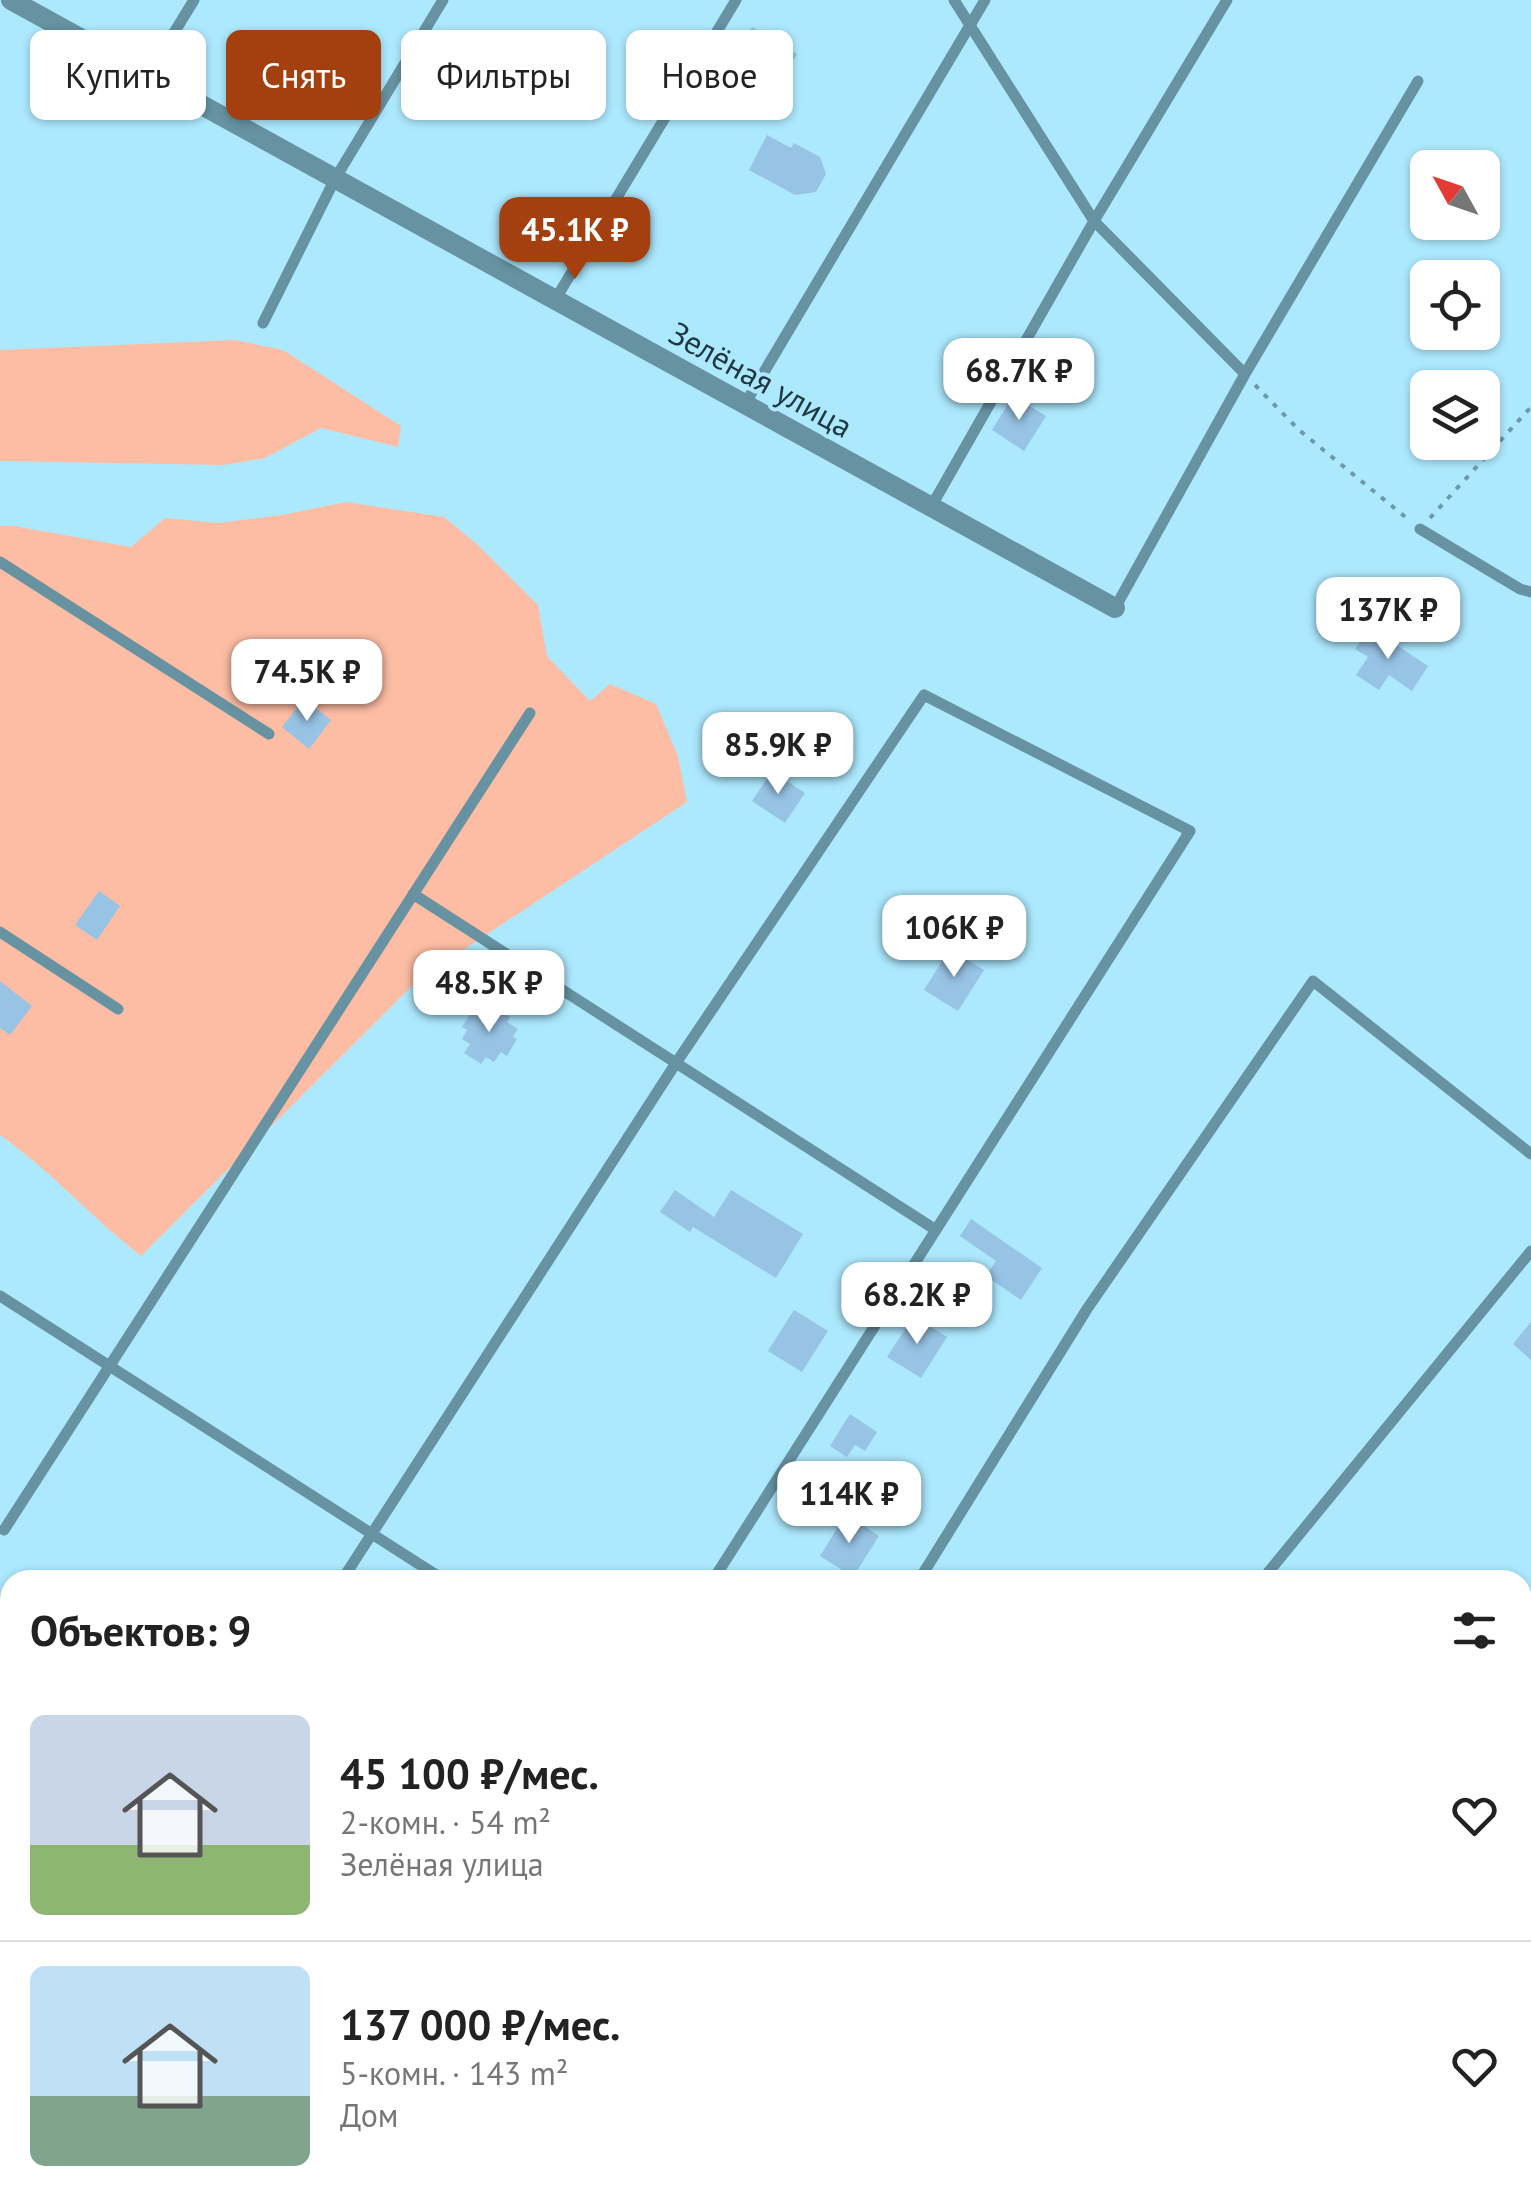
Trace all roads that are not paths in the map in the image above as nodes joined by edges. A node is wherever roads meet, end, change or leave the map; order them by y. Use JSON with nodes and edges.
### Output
{"nodes":[{"id":1,"x":10,"y":0,"type":"edge"},
{"id":2,"x":194,"y":0,"type":"edge"},
{"id":3,"x":443,"y":0,"type":"edge"},
{"id":4,"x":736,"y":0,"type":"edge"},
{"id":5,"x":954,"y":0,"type":"edge"},
{"id":6,"x":986,"y":0,"type":"edge"},
{"id":7,"x":1227,"y":0,"type":"edge"},
{"id":8,"x":969,"y":27,"type":"junction"},
{"id":9,"x":65,"y":30,"type":"edge"},
{"id":10,"x":176,"y":30,"type":"edge"},
{"id":11,"x":1418,"y":81,"type":"dead end"},
{"id":12,"x":206,"y":107,"type":"edge"},
{"id":13,"x":335,"y":179,"type":"junction"},
{"id":14,"x":1094,"y":221,"type":"junction"},
{"id":15,"x":555,"y":300,"type":"junction"},
{"id":16,"x":263,"y":323,"type":"dead end"},
{"id":17,"x":1244,"y":374,"type":"junction"},
{"id":18,"x":744,"y":404,"type":"junction"},
{"id":19,"x":931,"y":507,"type":"junction"},
{"id":20,"x":1420,"y":529,"type":"road end"},
{"id":21,"x":0,"y":562,"type":"edge"},
{"id":22,"x":1531,"y":592,"type":"edge"},
{"id":23,"x":1115,"y":608,"type":"joint"},
{"id":24,"x":530,"y":713,"type":"dead end"},
{"id":25,"x":269,"y":734,"type":"dead end"},
{"id":26,"x":413,"y":894,"type":"junction"},
{"id":27,"x":0,"y":932,"type":"edge"},
{"id":28,"x":118,"y":1009,"type":"dead end"},
{"id":29,"x":676,"y":1063,"type":"junction"},
{"id":30,"x":1531,"y":1154,"type":"edge"},
{"id":31,"x":936,"y":1230,"type":"junction"},
{"id":32,"x":1531,"y":1250,"type":"edge"},
{"id":33,"x":0,"y":1296,"type":"edge"},
{"id":34,"x":109,"y":1366,"type":"junction"},
{"id":35,"x":4,"y":1530,"type":"dead end"},
{"id":36,"x":374,"y":1535,"type":"junction"},
{"id":37,"x":349,"y":1570,"type":"edge"},
{"id":38,"x":428,"y":1570,"type":"edge"},
{"id":39,"x":719,"y":1570,"type":"edge"},
{"id":40,"x":925,"y":1570,"type":"edge"},
{"id":41,"x":1270,"y":1570,"type":"edge"}],
"edges":[{"from":1,"to":9,"type":"street","name":"Зелёная улица"},
{"from":2,"to":10,"type":"lane"},
{"from":3,"to":13,"type":"lane"},
{"from":4,"to":15,"type":"lane"},
{"from":5,"to":8,"type":"lane"},
{"from":6,"to":8,"type":"lane"},
{"from":7,"to":14,"type":"lane"},
{"from":8,"to":14,"type":"lane"},
{"from":8,"to":18,"type":"lane"},
{"from":11,"to":17,"type":"lane"},
{"from":12,"to":13,"type":"street","name":"Зелёная улица"},
{"from":13,"to":15,"type":"street","name":"Зелёная улица"},
{"from":13,"to":16,"type":"lane"},
{"from":14,"to":17,"type":"lane"},
{"from":14,"to":19,"type":"lane"},
{"from":15,"to":18,"type":"street","name":"Зелёная улица"},
{"from":17,"to":23,"type":"lane"},
{"from":18,"to":19,"type":"street","name":"Зелёная улица"},
{"from":19,"to":23,"type":"street","name":"Зелёная улица"},
{"from":20,"to":22,"type":"lane"},
{"from":21,"to":25,"type":"lane"},
{"from":24,"to":26,"type":"lane"},
{"from":26,"to":29,"type":"lane"},
{"from":26,"to":34,"type":"lane"},
{"from":27,"to":28,"type":"lane"},
{"from":29,"to":31,"type":"lane"},
{"from":29,"to":31,"type":"lane"},
{"from":29,"to":36,"type":"lane"},
{"from":30,"to":40,"type":"lane"},
{"from":31,"to":39,"type":"lane"},
{"from":32,"to":41,"type":"lane"},
{"from":33,"to":34,"type":"lane"},
{"from":34,"to":35,"type":"lane"},
{"from":34,"to":36,"type":"lane"},
{"from":36,"to":37,"type":"lane"},
{"from":36,"to":38,"type":"lane"}]}
